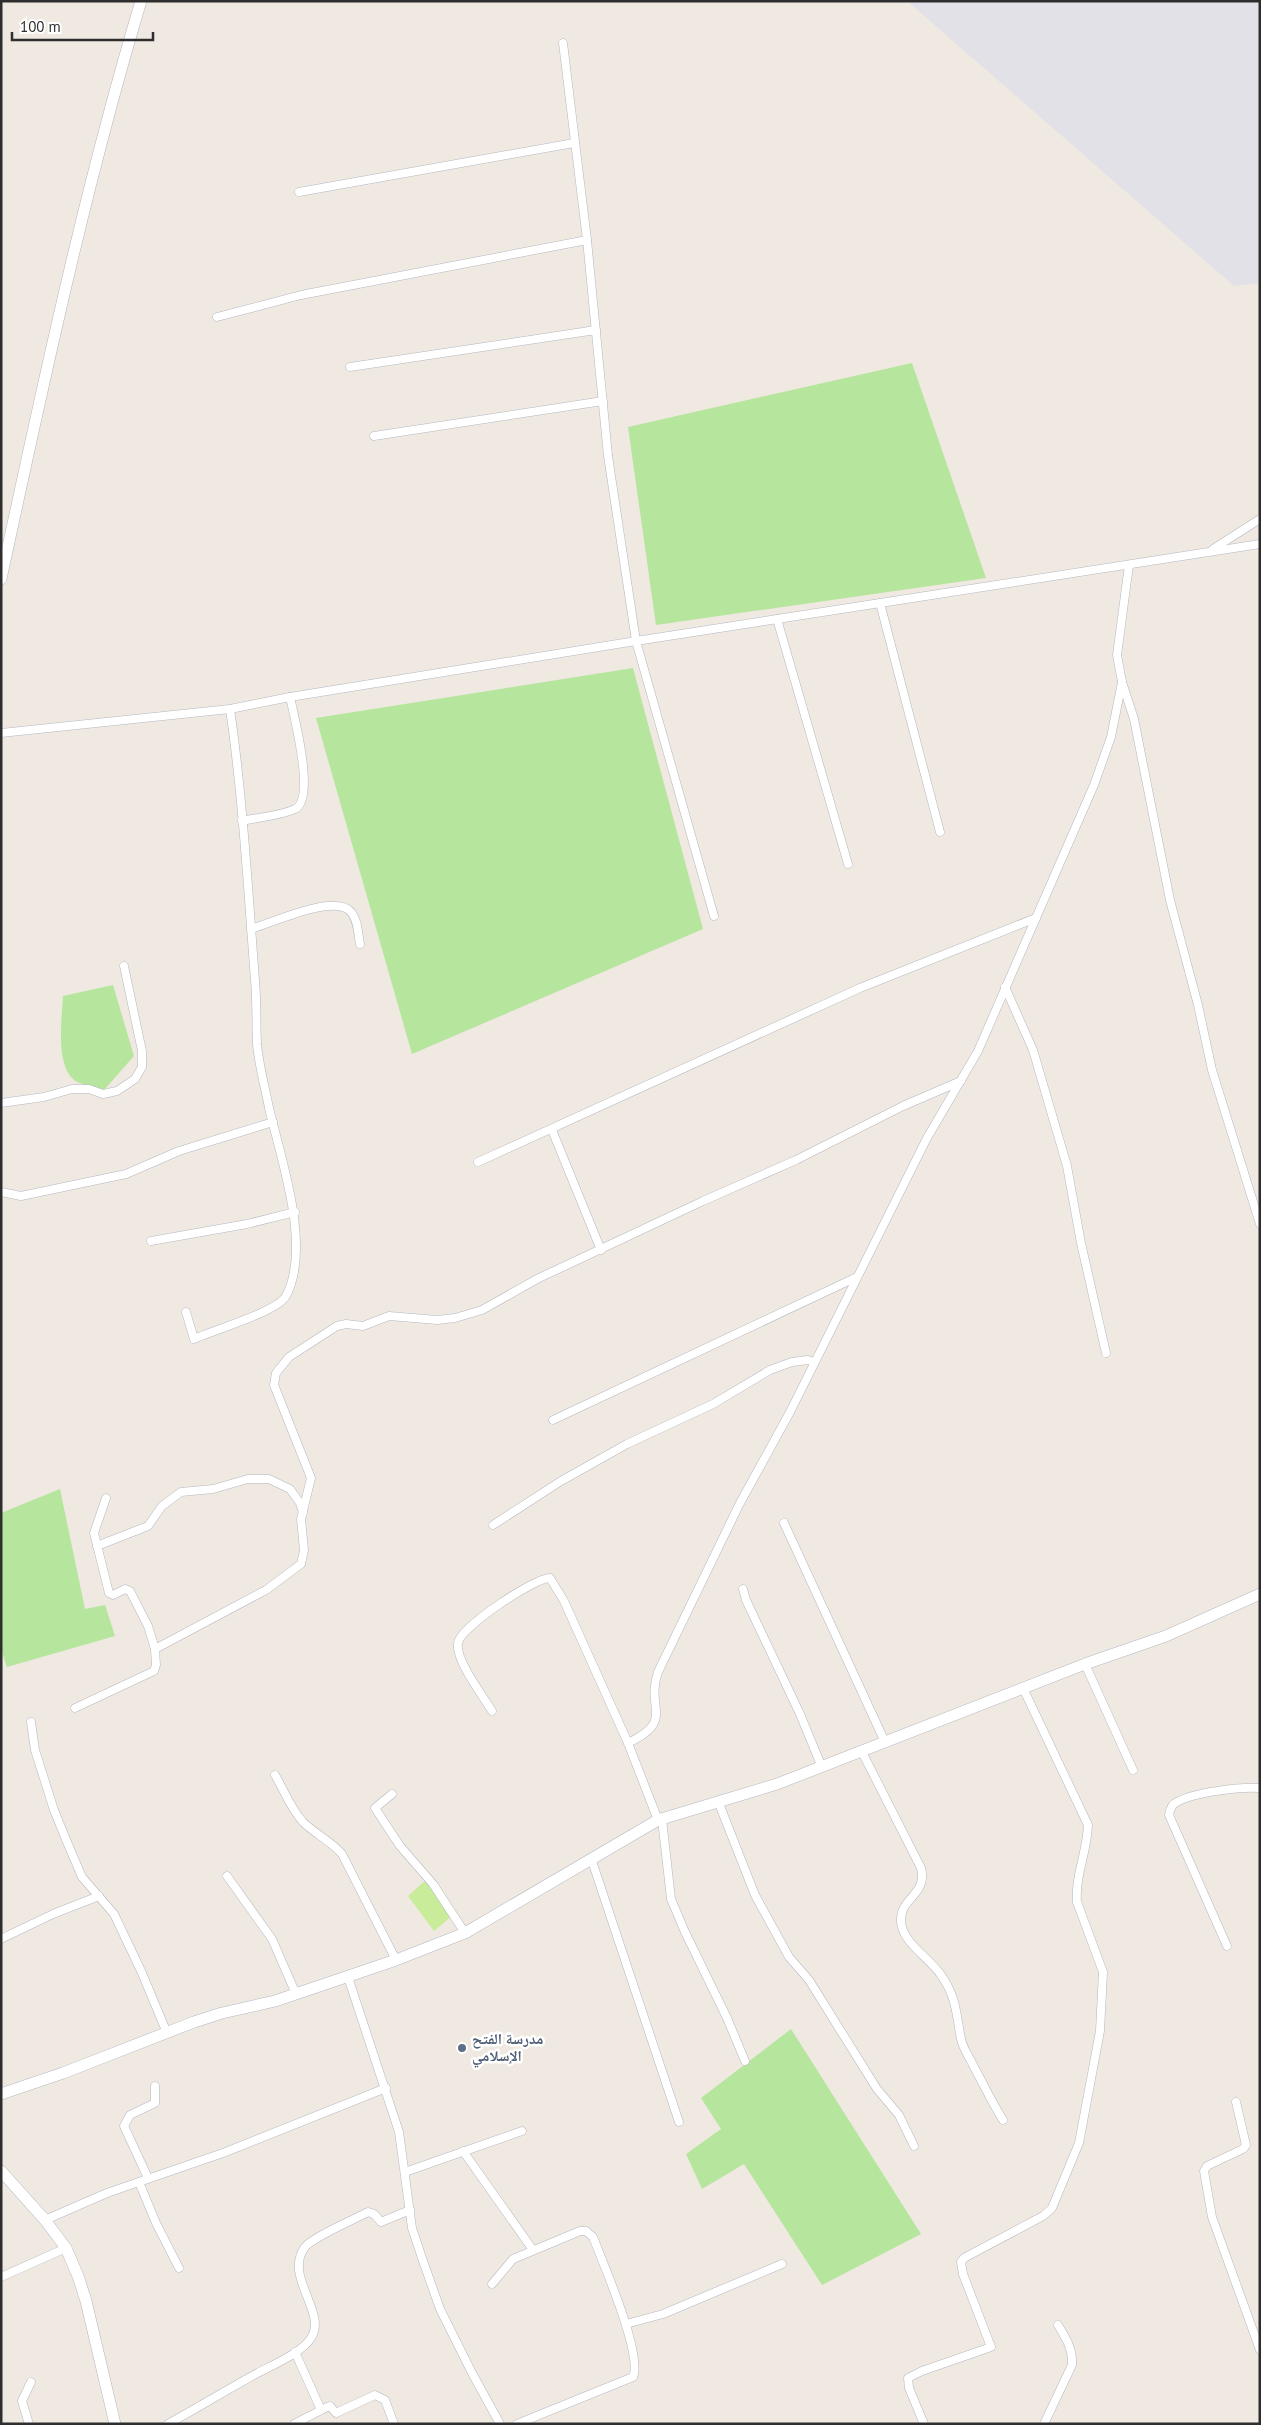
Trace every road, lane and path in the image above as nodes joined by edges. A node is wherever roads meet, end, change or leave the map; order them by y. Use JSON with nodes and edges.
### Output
{"nodes":[{"id":1,"x":141,"y":1,"type":"edge"},
{"id":2,"x":563,"y":43,"type":"dead end"},
{"id":3,"x":574,"y":143,"type":"junction"},
{"id":4,"x":299,"y":192,"type":"dead end"},
{"id":5,"x":587,"y":240,"type":"junction"},
{"id":6,"x":217,"y":316,"type":"dead end"},
{"id":7,"x":596,"y":330,"type":"junction"},
{"id":8,"x":350,"y":367,"type":"dead end"},
{"id":9,"x":603,"y":401,"type":"junction"},
{"id":10,"x":374,"y":436,"type":"dead end"},
{"id":11,"x":1260,"y":520,"type":"edge"},
{"id":12,"x":1260,"y":544,"type":"edge"},
{"id":13,"x":1210,"y":552,"type":"junction"},
{"id":14,"x":3,"y":560,"type":"edge"},
{"id":15,"x":1129,"y":565,"type":"junction"},
{"id":16,"x":1,"y":579,"type":"edge"},
{"id":17,"x":880,"y":603,"type":"junction"},
{"id":18,"x":777,"y":619,"type":"junction"},
{"id":19,"x":636,"y":641,"type":"junction"},
{"id":20,"x":1122,"y":682,"type":"junction"},
{"id":21,"x":290,"y":697,"type":"junction"},
{"id":22,"x":230,"y":709,"type":"junction"},
{"id":23,"x":1,"y":733,"type":"edge"},
{"id":24,"x":242,"y":821,"type":"junction"},
{"id":25,"x":940,"y":832,"type":"dead end"},
{"id":26,"x":848,"y":864,"type":"dead end"},
{"id":27,"x":714,"y":916,"type":"dead end"},
{"id":28,"x":1036,"y":918,"type":"junction"},
{"id":29,"x":251,"y":930,"type":"junction"},
{"id":30,"x":360,"y":944,"type":"dead end"},
{"id":31,"x":124,"y":966,"type":"dead end"},
{"id":32,"x":1005,"y":988,"type":"junction"},
{"id":33,"x":962,"y":1082,"type":"junction"},
{"id":34,"x":1,"y":1103,"type":"edge"},
{"id":35,"x":273,"y":1122,"type":"junction"},
{"id":36,"x":552,"y":1130,"type":"junction"},
{"id":37,"x":478,"y":1162,"type":"dead end"},
{"id":38,"x":1,"y":1192,"type":"edge"},
{"id":39,"x":295,"y":1212,"type":"junction"},
{"id":40,"x":1260,"y":1224,"type":"edge"},
{"id":41,"x":152,"y":1241,"type":"dead end"},
{"id":42,"x":601,"y":1250,"type":"junction"},
{"id":43,"x":857,"y":1278,"type":"junction"},
{"id":44,"x":186,"y":1312,"type":"dead end"},
{"id":45,"x":1106,"y":1353,"type":"dead end"},
{"id":46,"x":814,"y":1362,"type":"junction"},
{"id":47,"x":553,"y":1420,"type":"dead end"},
{"id":48,"x":106,"y":1498,"type":"dead end"},
{"id":49,"x":303,"y":1512,"type":"junction"},
{"id":50,"x":784,"y":1523,"type":"dead end"},
{"id":51,"x":493,"y":1525,"type":"dead end"},
{"id":52,"x":97,"y":1546,"type":"junction"},
{"id":53,"x":743,"y":1589,"type":"dead end"},
{"id":54,"x":1260,"y":1594,"type":"edge"},
{"id":55,"x":155,"y":1650,"type":"junction"},
{"id":56,"x":1085,"y":1664,"type":"junction"},
{"id":57,"x":1023,"y":1688,"type":"junction"},
{"id":58,"x":75,"y":1708,"type":"dead end"},
{"id":59,"x":492,"y":1711,"type":"dead end"},
{"id":60,"x":31,"y":1722,"type":"dead end"},
{"id":61,"x":884,"y":1742,"type":"junction"},
{"id":62,"x":628,"y":1743,"type":"junction"},
{"id":63,"x":861,"y":1750,"type":"junction"},
{"id":64,"x":821,"y":1765,"type":"junction"},
{"id":65,"x":1133,"y":1770,"type":"dead end"},
{"id":66,"x":275,"y":1775,"type":"dead end"},
{"id":67,"x":1260,"y":1788,"type":"edge"},
{"id":68,"x":392,"y":1794,"type":"dead end"},
{"id":69,"x":718,"y":1800,"type":"junction"},
{"id":70,"x":660,"y":1819,"type":"junction"},
{"id":71,"x":591,"y":1858,"type":"junction"},
{"id":72,"x":227,"y":1876,"type":"dead end"},
{"id":73,"x":99,"y":1896,"type":"junction"},
{"id":74,"x":465,"y":1933,"type":"junction"},
{"id":75,"x":1,"y":1939,"type":"edge"},
{"id":76,"x":1227,"y":1946,"type":"dead end"},
{"id":77,"x":396,"y":1960,"type":"junction"},
{"id":78,"x":348,"y":1977,"type":"junction"},
{"id":79,"x":296,"y":1994,"type":"junction"},
{"id":80,"x":167,"y":2033,"type":"junction"},
{"id":81,"x":745,"y":2061,"type":"dead end"},
{"id":82,"x":155,"y":2086,"type":"dead end"},
{"id":83,"x":386,"y":2088,"type":"junction"},
{"id":84,"x":1,"y":2094,"type":"edge"},
{"id":85,"x":1236,"y":2102,"type":"dead end"},
{"id":86,"x":1003,"y":2120,"type":"dead end"},
{"id":87,"x":679,"y":2122,"type":"dead end"},
{"id":88,"x":522,"y":2131,"type":"dead end"},
{"id":89,"x":914,"y":2146,"type":"dead end"},
{"id":90,"x":463,"y":2151,"type":"junction"},
{"id":91,"x":1,"y":2171,"type":"edge"},
{"id":92,"x":405,"y":2172,"type":"junction"},
{"id":93,"x":148,"y":2178,"type":"junction"},
{"id":94,"x":139,"y":2182,"type":"junction"},
{"id":95,"x":410,"y":2210,"type":"junction"},
{"id":96,"x":45,"y":2220,"type":"junction"},
{"id":97,"x":66,"y":2248,"type":"junction"},
{"id":98,"x":533,"y":2250,"type":"junction"},
{"id":99,"x":782,"y":2264,"type":"dead end"},
{"id":100,"x":179,"y":2268,"type":"dead end"},
{"id":101,"x":1,"y":2277,"type":"edge"},
{"id":102,"x":492,"y":2284,"type":"dead end"},
{"id":103,"x":626,"y":2324,"type":"junction"},
{"id":104,"x":1058,"y":2325,"type":"dead end"},
{"id":105,"x":1260,"y":2350,"type":"edge"},
{"id":106,"x":295,"y":2352,"type":"junction"},
{"id":107,"x":31,"y":2382,"type":"dead end"},
{"id":108,"x":321,"y":2410,"type":"junction"},
{"id":109,"x":29,"y":2424,"type":"edge"},
{"id":110,"x":115,"y":2424,"type":"edge"},
{"id":111,"x":168,"y":2424,"type":"edge"},
{"id":112,"x":294,"y":2424,"type":"edge"},
{"id":113,"x":394,"y":2424,"type":"edge"},
{"id":114,"x":500,"y":2424,"type":"edge"},
{"id":115,"x":517,"y":2424,"type":"edge"},
{"id":116,"x":924,"y":2424,"type":"edge"},
{"id":117,"x":1044,"y":2424,"type":"edge"}],
"edges":[{"from":1,"to":14,"type":"street"},
{"from":2,"to":3,"type":"street"},
{"from":3,"to":4,"type":"street"},
{"from":3,"to":5,"type":"street"},
{"from":5,"to":6,"type":"street"},
{"from":5,"to":7,"type":"street"},
{"from":7,"to":8,"type":"street"},
{"from":7,"to":9,"type":"street"},
{"from":9,"to":10,"type":"street"},
{"from":9,"to":19,"type":"street"},
{"from":11,"to":13,"type":"street"},
{"from":12,"to":13,"type":"street"},
{"from":13,"to":15,"type":"street"},
{"from":14,"to":16,"type":"street"},
{"from":15,"to":17,"type":"street"},
{"from":15,"to":20,"type":"street"},
{"from":17,"to":18,"type":"street"},
{"from":17,"to":25,"type":"street"},
{"from":18,"to":19,"type":"street"},
{"from":18,"to":26,"type":"street"},
{"from":19,"to":21,"type":"street"},
{"from":19,"to":27,"type":"street"},
{"from":20,"to":28,"type":"street"},
{"from":20,"to":40,"type":"street"},
{"from":21,"to":22,"type":"street"},
{"from":21,"to":24,"type":"street"},
{"from":22,"to":23,"type":"street"},
{"from":22,"to":24,"type":"street"},
{"from":24,"to":29,"type":"street"},
{"from":28,"to":32,"type":"street"},
{"from":28,"to":36,"type":"street"},
{"from":29,"to":30,"type":"street"},
{"from":29,"to":35,"type":"street"},
{"from":31,"to":34,"type":"street"},
{"from":32,"to":33,"type":"street"},
{"from":32,"to":45,"type":"street"},
{"from":33,"to":42,"type":"street"},
{"from":33,"to":43,"type":"street"},
{"from":35,"to":38,"type":"street"},
{"from":35,"to":39,"type":"street"},
{"from":36,"to":37,"type":"street"},
{"from":36,"to":42,"type":"street"},
{"from":39,"to":41,"type":"street"},
{"from":39,"to":44,"type":"street"},
{"from":42,"to":49,"type":"street"},
{"from":43,"to":46,"type":"street"},
{"from":43,"to":47,"type":"street"},
{"from":46,"to":51,"type":"street"},
{"from":46,"to":62,"type":"street"},
{"from":48,"to":52,"type":"street"},
{"from":49,"to":52,"type":"street"},
{"from":49,"to":55,"type":"street"},
{"from":50,"to":61,"type":"street"},
{"from":52,"to":55,"type":"street"},
{"from":53,"to":64,"type":"street"},
{"from":54,"to":56,"type":"street"},
{"from":55,"to":58,"type":"street"},
{"from":56,"to":57,"type":"street"},
{"from":56,"to":65,"type":"street"},
{"from":57,"to":61,"type":"street"},
{"from":57,"to":116,"type":"street"},
{"from":59,"to":62,"type":"street"},
{"from":60,"to":73,"type":"street"},
{"from":61,"to":63,"type":"street"},
{"from":62,"to":70,"type":"street"},
{"from":63,"to":64,"type":"street"},
{"from":63,"to":86,"type":"street"},
{"from":64,"to":69,"type":"street"},
{"from":66,"to":77,"type":"street"},
{"from":67,"to":76,"type":"street"},
{"from":68,"to":74,"type":"street"},
{"from":69,"to":70,"type":"street"},
{"from":69,"to":89,"type":"street"},
{"from":70,"to":71,"type":"street"},
{"from":70,"to":81,"type":"street"},
{"from":71,"to":74,"type":"street"},
{"from":71,"to":87,"type":"street"},
{"from":72,"to":79,"type":"street"},
{"from":73,"to":75,"type":"street"},
{"from":73,"to":80,"type":"street"},
{"from":74,"to":77,"type":"street"},
{"from":77,"to":78,"type":"street"},
{"from":78,"to":79,"type":"street"},
{"from":78,"to":83,"type":"street"},
{"from":79,"to":80,"type":"street"},
{"from":80,"to":84,"type":"street"},
{"from":82,"to":93,"type":"street"},
{"from":83,"to":92,"type":"street"},
{"from":83,"to":93,"type":"street"},
{"from":85,"to":105,"type":"street"},
{"from":88,"to":90,"type":"street"},
{"from":90,"to":92,"type":"street"},
{"from":90,"to":98,"type":"street"},
{"from":91,"to":96,"type":"street"},
{"from":92,"to":95,"type":"street"},
{"from":93,"to":94,"type":"street"},
{"from":94,"to":96,"type":"street"},
{"from":94,"to":100,"type":"street"},
{"from":95,"to":106,"type":"street"},
{"from":95,"to":114,"type":"street"},
{"from":96,"to":97,"type":"street"},
{"from":97,"to":101,"type":"street"},
{"from":97,"to":110,"type":"street"},
{"from":98,"to":102,"type":"street"},
{"from":98,"to":103,"type":"street"},
{"from":99,"to":103,"type":"street"},
{"from":103,"to":115,"type":"street"},
{"from":104,"to":117,"type":"street"},
{"from":106,"to":108,"type":"street"},
{"from":106,"to":111,"type":"street"},
{"from":107,"to":109,"type":"street"},
{"from":108,"to":112,"type":"street"},
{"from":108,"to":113,"type":"street"}]}
